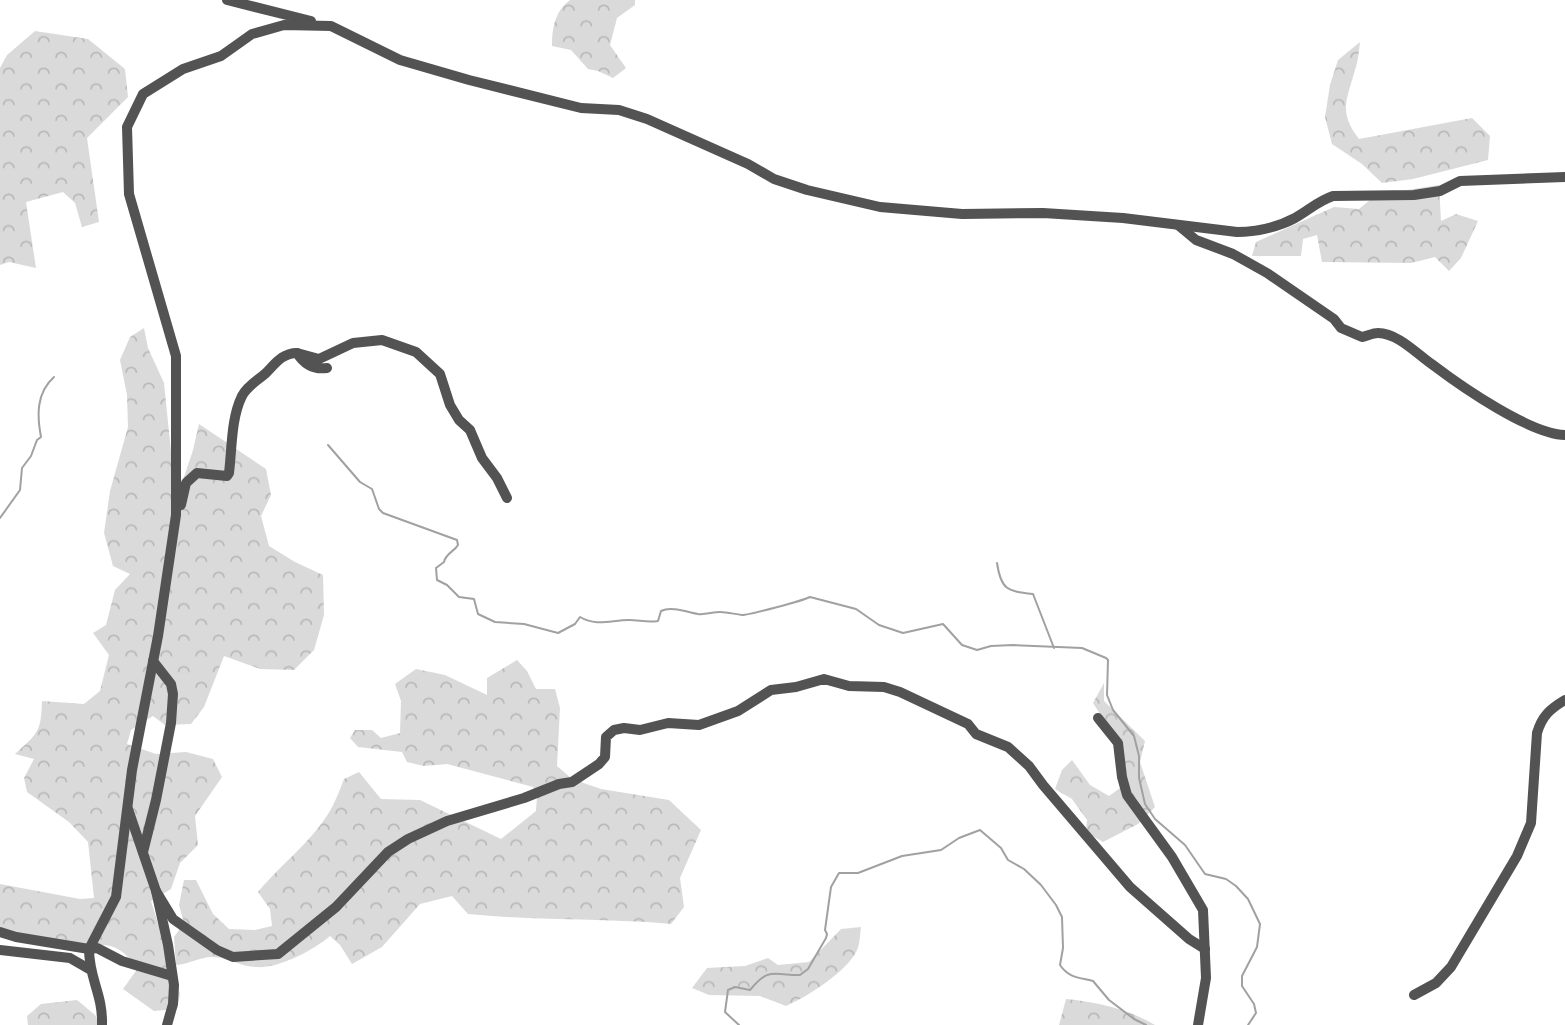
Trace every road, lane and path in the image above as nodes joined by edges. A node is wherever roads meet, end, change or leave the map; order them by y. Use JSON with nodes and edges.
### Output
{"nodes":[{"id":1,"x":227,"y":0,"type":"edge"},
{"id":2,"x":331,"y":26,"type":"junction"},
{"id":3,"x":1565,"y":177,"type":"edge"},
{"id":4,"x":1178,"y":225,"type":"junction"},
{"id":5,"x":297,"y":353,"type":"junction"},
{"id":6,"x":327,"y":369,"type":"dead end"},
{"id":7,"x":1565,"y":435,"type":"edge"},
{"id":8,"x":506,"y":498,"type":"dead end"},
{"id":9,"x":176,"y":515,"type":"junction"},
{"id":10,"x":153,"y":661,"type":"junction"},
{"id":11,"x":1565,"y":700,"type":"edge"},
{"id":12,"x":1098,"y":718,"type":"dead end"},
{"id":13,"x":127,"y":807,"type":"junction"},
{"id":14,"x":150,"y":821,"type":"junction"},
{"id":15,"x":134,"y":826,"type":"junction"},
{"id":16,"x":123,"y":833,"type":"junction"},
{"id":17,"x":143,"y":852,"type":"junction"},
{"id":18,"x":156,"y":891,"type":"junction"},
{"id":19,"x":0,"y":932,"type":"edge"},
{"id":20,"x":89,"y":949,"type":"junction"},
{"id":21,"x":1205,"y":949,"type":"junction"},
{"id":22,"x":0,"y":950,"type":"edge"},
{"id":23,"x":89,"y":969,"type":"junction"},
{"id":24,"x":172,"y":976,"type":"junction"},
{"id":25,"x":1414,"y":995,"type":"dead end"},
{"id":26,"x":102,"y":1025,"type":"edge"},
{"id":27,"x":167,"y":1025,"type":"edge"},
{"id":28,"x":1198,"y":1025,"type":"edge"}],
"edges":[{"from":1,"to":2,"type":"street"},
{"from":2,"to":4,"type":"street"},
{"from":2,"to":9,"type":"street"},
{"from":3,"to":4,"type":"street"},
{"from":4,"to":7,"type":"street"},
{"from":5,"to":6,"type":"street"},
{"from":5,"to":8,"type":"street"},
{"from":5,"to":9,"type":"street"},
{"from":9,"to":10,"type":"street"},
{"from":10,"to":13,"type":"street"},
{"from":10,"to":14,"type":"street"},
{"from":11,"to":25,"type":"street"},
{"from":12,"to":21,"type":"street"},
{"from":13,"to":15,"type":"street"},
{"from":13,"to":16,"type":"street"},
{"from":14,"to":15,"type":"street"},
{"from":14,"to":17,"type":"street"},
{"from":15,"to":16,"type":"street"},
{"from":15,"to":17,"type":"street"},
{"from":16,"to":20,"type":"street"},
{"from":17,"to":18,"type":"street"},
{"from":18,"to":21,"type":"street"},
{"from":18,"to":24,"type":"street"},
{"from":19,"to":20,"type":"street"},
{"from":20,"to":23,"type":"street"},
{"from":20,"to":24,"type":"street"},
{"from":21,"to":28,"type":"street"},
{"from":22,"to":23,"type":"street"},
{"from":23,"to":26,"type":"street"},
{"from":24,"to":27,"type":"street"}]}
